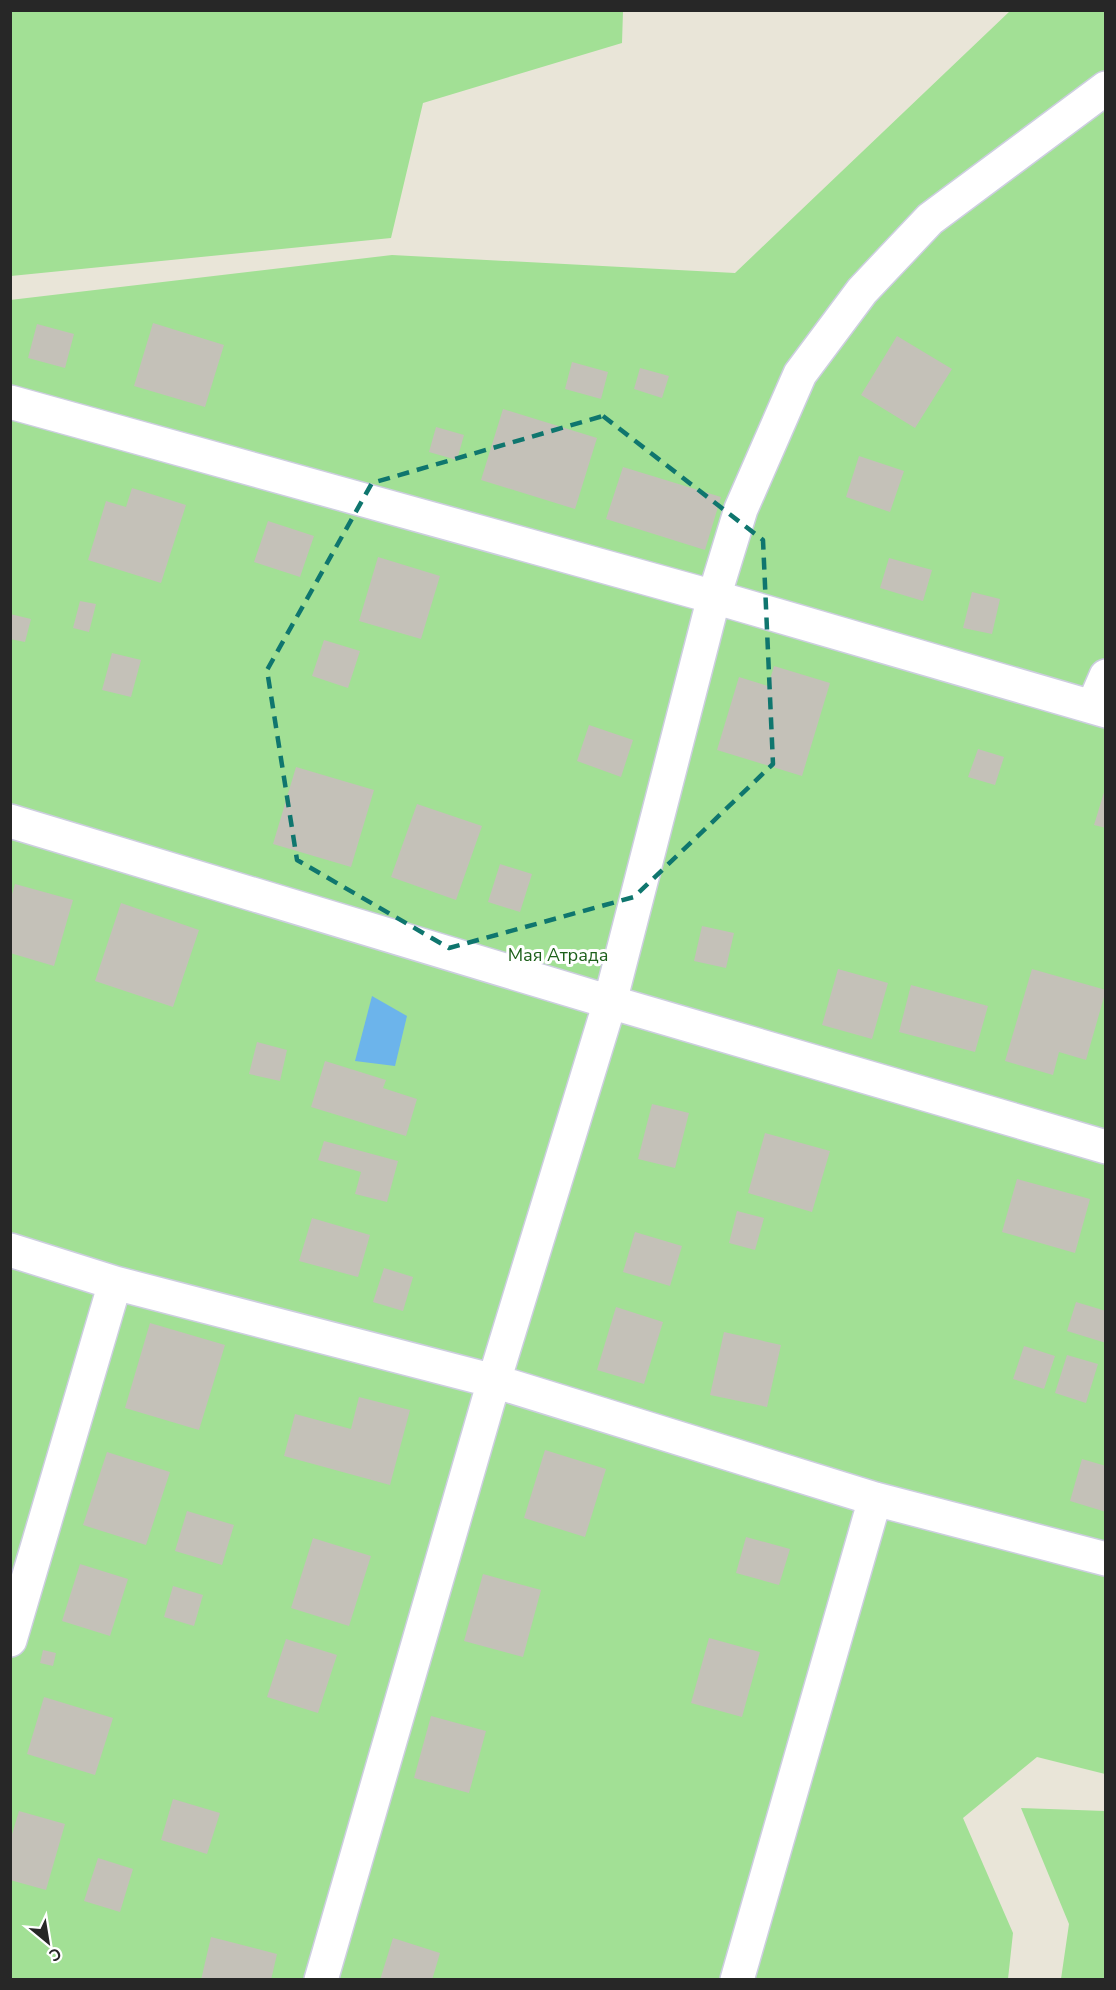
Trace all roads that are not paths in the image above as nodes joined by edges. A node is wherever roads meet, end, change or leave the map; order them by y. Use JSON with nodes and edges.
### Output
{"nodes":[{"id":1,"x":1106,"y":88,"type":"edge"},
{"id":2,"x":10,"y":402,"type":"edge"},
{"id":3,"x":714,"y":597,"type":"junction"},
{"id":4,"x":1106,"y":676,"type":"edge"},
{"id":5,"x":1099,"y":709,"type":"edge"},
{"id":6,"x":10,"y":821,"type":"edge"},
{"id":7,"x":610,"y":1002,"type":"junction"},
{"id":8,"x":1106,"y":1147,"type":"edge"},
{"id":9,"x":10,"y":1250,"type":"edge"},
{"id":10,"x":114,"y":1283,"type":"junction"},
{"id":11,"x":494,"y":1381,"type":"junction"},
{"id":12,"x":875,"y":1499,"type":"junction"},
{"id":13,"x":1106,"y":1559,"type":"edge"},
{"id":14,"x":10,"y":1640,"type":"edge"},
{"id":15,"x":321,"y":1980,"type":"edge"},
{"id":16,"x":737,"y":1980,"type":"edge"}],
"edges":[{"from":1,"to":3,"type":"street"},
{"from":2,"to":3,"type":"street"},
{"from":3,"to":5,"type":"street"},
{"from":3,"to":7,"type":"street"},
{"from":4,"to":5,"type":"street"},
{"from":6,"to":7,"type":"street"},
{"from":7,"to":8,"type":"street"},
{"from":7,"to":11,"type":"street"},
{"from":9,"to":10,"type":"street"},
{"from":10,"to":11,"type":"street"},
{"from":10,"to":14,"type":"street"},
{"from":11,"to":12,"type":"street"},
{"from":11,"to":15,"type":"street"},
{"from":12,"to":13,"type":"street"},
{"from":12,"to":16,"type":"street"}]}
